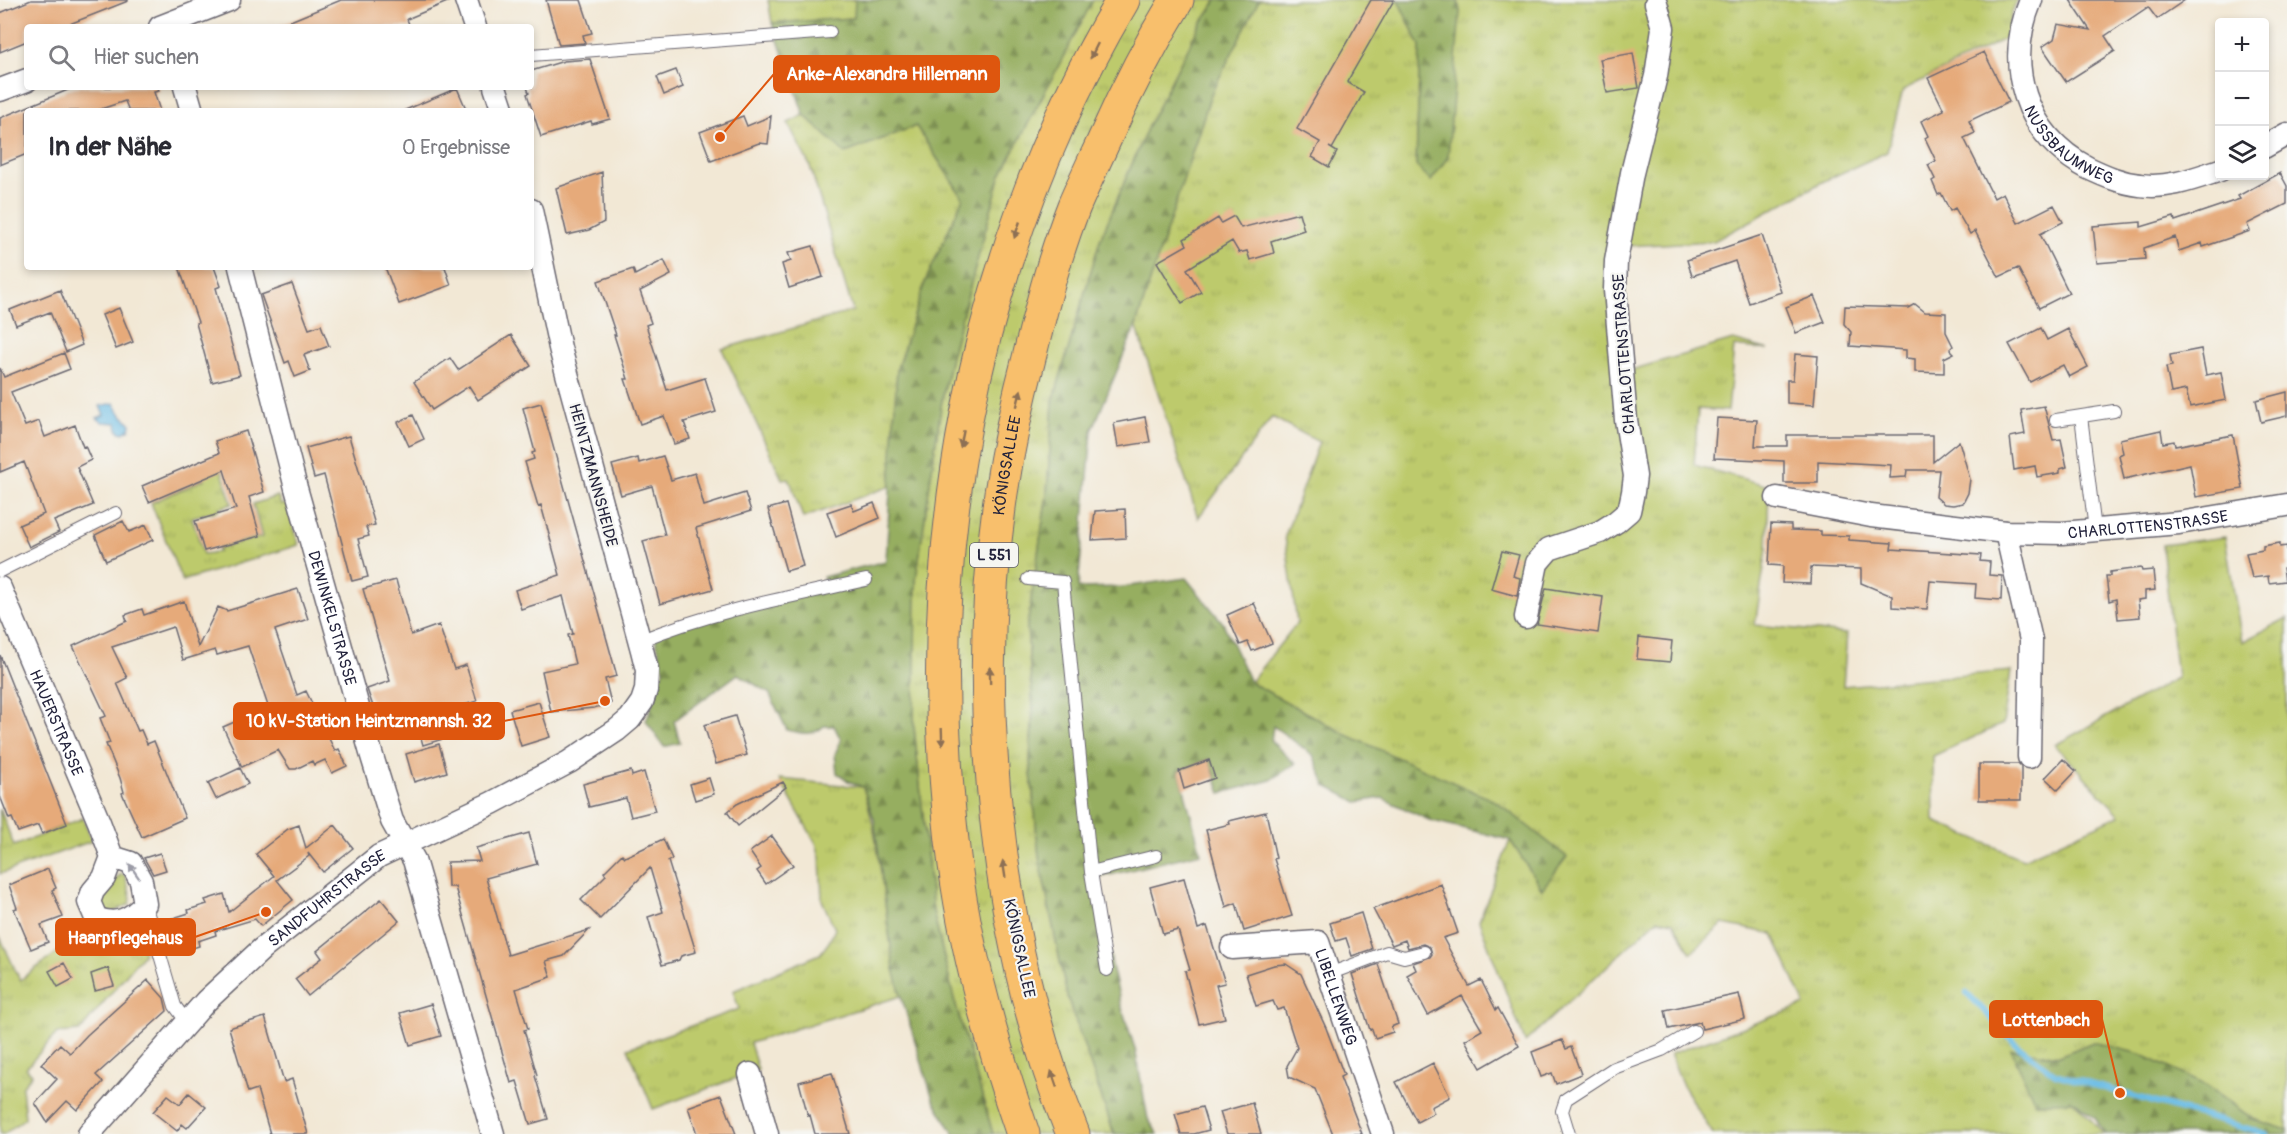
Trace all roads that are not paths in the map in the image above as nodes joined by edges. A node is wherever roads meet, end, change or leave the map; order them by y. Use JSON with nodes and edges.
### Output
{"nodes":[{"id":1,"x":229,"y":0,"type":"edge"},
{"id":2,"x":466,"y":0,"type":"edge"},
{"id":3,"x":1123,"y":0,"type":"edge"},
{"id":4,"x":1177,"y":0,"type":"edge"},
{"id":5,"x":2031,"y":0,"type":"edge"},
{"id":6,"x":1654,"y":1,"type":"edge"},
{"id":7,"x":168,"y":24,"type":"edge"},
{"id":8,"x":475,"y":24,"type":"edge"},
{"id":9,"x":830,"y":32,"type":"dead end"},
{"id":10,"x":534,"y":55,"type":"edge"},
{"id":11,"x":24,"y":81,"type":"edge"},
{"id":12,"x":0,"y":90,"type":"edge"},
{"id":13,"x":185,"y":90,"type":"edge"},
{"id":14,"x":496,"y":90,"type":"edge"},
{"id":15,"x":191,"y":108,"type":"edge"},
{"id":16,"x":502,"y":108,"type":"edge"},
{"id":17,"x":2287,"y":134,"type":"edge"},
{"id":18,"x":2269,"y":145,"type":"edge"},
{"id":19,"x":2215,"y":172,"type":"edge"},
{"id":20,"x":534,"y":224,"type":"edge"},
{"id":21,"x":241,"y":270,"type":"edge"},
{"id":22,"x":2114,"y":411,"type":"dead end"},
{"id":23,"x":2081,"y":416,"type":"junction"},
{"id":24,"x":2055,"y":420,"type":"dead end"},
{"id":25,"x":1777,"y":498,"type":"dead end"},
{"id":26,"x":2287,"y":505,"type":"edge"},
{"id":27,"x":116,"y":513,"type":"dead end"},
{"id":28,"x":2095,"y":530,"type":"junction"},
{"id":29,"x":2006,"y":532,"type":"junction"},
{"id":30,"x":0,"y":571,"type":"edge"},
{"id":31,"x":1028,"y":579,"type":"dead end"},
{"id":32,"x":866,"y":580,"type":"dead end"},
{"id":33,"x":0,"y":588,"type":"edge"},
{"id":34,"x":1526,"y":617,"type":"dead end"},
{"id":35,"x":9,"y":635,"type":"edge"},
{"id":36,"x":639,"y":640,"type":"junction"},
{"id":37,"x":617,"y":730,"type":"joint"},
{"id":38,"x":2029,"y":757,"type":"dead end"},
{"id":39,"x":405,"y":843,"type":"junction"},
{"id":40,"x":1156,"y":856,"type":"dead end"},
{"id":41,"x":112,"y":857,"type":"junction"},
{"id":42,"x":1091,"y":872,"type":"junction"},
{"id":43,"x":146,"y":904,"type":"junction"},
{"id":44,"x":1232,"y":948,"type":"dead end"},
{"id":45,"x":1424,"y":952,"type":"dead end"},
{"id":46,"x":1107,"y":970,"type":"dead end"},
{"id":47,"x":1329,"y":974,"type":"junction"},
{"id":48,"x":186,"y":1021,"type":"junction"},
{"id":49,"x":1694,"y":1031,"type":"dead end"},
{"id":50,"x":750,"y":1074,"type":"dead end"},
{"id":51,"x":89,"y":1134,"type":"edge"},
{"id":52,"x":493,"y":1134,"type":"edge"},
{"id":53,"x":767,"y":1134,"type":"edge"},
{"id":54,"x":1023,"y":1134,"type":"edge"},
{"id":55,"x":1073,"y":1134,"type":"edge"},
{"id":56,"x":1383,"y":1134,"type":"edge"},
{"id":57,"x":1569,"y":1134,"type":"edge"}],
"edges":[{"from":1,"to":7,"type":"street"},
{"from":2,"to":8,"type":"street"},
{"from":3,"to":54,"type":"main road","number":"L 551","one_way":true},
{"from":55,"to":4,"type":"main road","name":"KÖNIGSALLEE","number":"L 551","one_way":true},
{"from":5,"to":19,"type":"street","name":"NUSSBAUMWEG"},
{"from":6,"to":34,"type":"street","name":"CHARLOTTENSTRASSE"},
{"from":9,"to":10,"type":"lane"},
{"from":11,"to":12,"type":"street"},
{"from":13,"to":15,"type":"street"},
{"from":14,"to":16,"type":"street"},
{"from":17,"to":18,"type":"street"},
{"from":20,"to":36,"type":"street","name":"HEINTZMANNSHEIDE"},
{"from":21,"to":39,"type":"street","name":"DEWINKELSTRASSE"},
{"from":22,"to":23,"type":"lane"},
{"from":23,"to":24,"type":"lane"},
{"from":23,"to":28,"type":"lane"},
{"from":25,"to":29,"type":"street","name":"CHARLOTTENSTRASSE"},
{"from":26,"to":28,"type":"street","name":"CHARLOTTENSTRASSE"},
{"from":27,"to":30,"type":"lane"},
{"from":28,"to":29,"type":"street","name":"CHARLOTTENSTRASSE"},
{"from":29,"to":38,"type":"street"},
{"from":31,"to":42,"type":"lane"},
{"from":32,"to":36,"type":"lane"},
{"from":33,"to":35,"type":"street","name":"HAUERSTRASSE"},
{"from":35,"to":41,"type":"street","name":"HAUERSTRASSE"},
{"from":36,"to":37,"type":"street","name":"HEINTZMANNSHEIDE"},
{"from":37,"to":39,"type":"street","name":"SANDFUHRSTRASSE"},
{"from":39,"to":48,"type":"street","name":"SANDFUHRSTRASSE"},
{"from":39,"to":52,"type":"street","name":"DEWINKELSTRASSE"},
{"from":40,"to":42,"type":"lane"},
{"from":43,"to":41,"type":"street","one_way":true},
{"from":41,"to":43,"type":"street"},
{"from":42,"to":46,"type":"lane"},
{"from":43,"to":48,"type":"lane"},
{"from":44,"to":47,"type":"street","name":"LIBELLENWEG"},
{"from":45,"to":47,"type":"lane"},
{"from":47,"to":56,"type":"street","name":"LIBELLENWEG"},
{"from":48,"to":51,"type":"street","name":"SANDFUHRSTRASSE"},
{"from":49,"to":57,"type":"lane"},
{"from":50,"to":53,"type":"street"}]}
